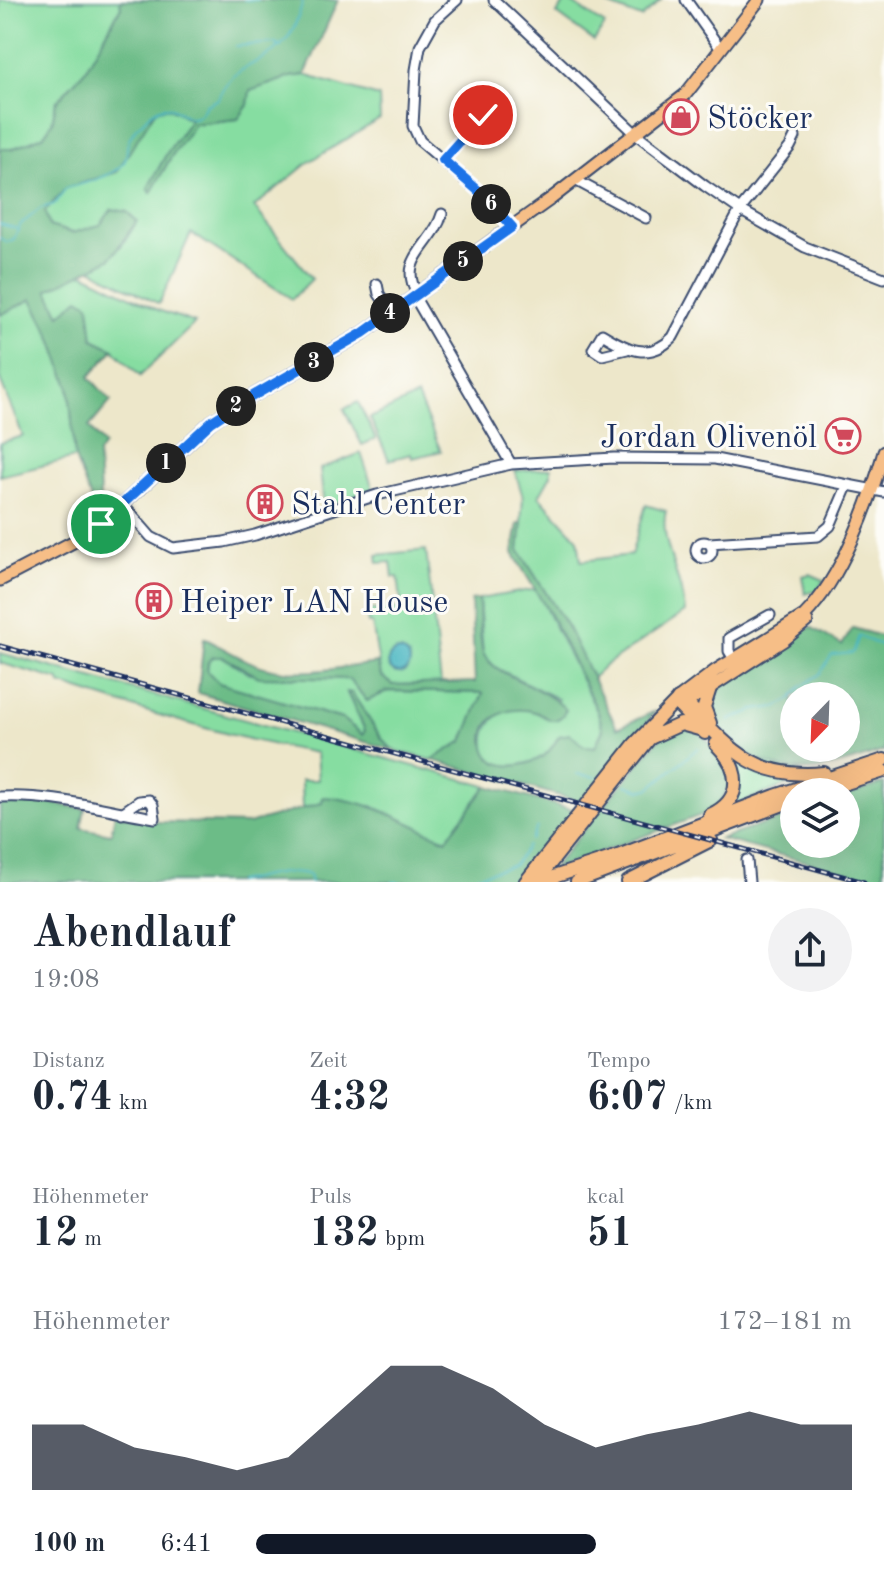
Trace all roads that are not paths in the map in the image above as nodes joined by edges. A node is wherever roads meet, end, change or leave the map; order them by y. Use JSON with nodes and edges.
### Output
{"nodes":[{"id":1,"x":457,"y":0,"type":"edge"},
{"id":2,"x":494,"y":0,"type":"edge"},
{"id":3,"x":686,"y":0,"type":"edge"},
{"id":4,"x":759,"y":0,"type":"edge"},
{"id":5,"x":720,"y":48,"type":"junction"},
{"id":6,"x":492,"y":111,"type":"dead end"},
{"id":7,"x":635,"y":133,"type":"junction"},
{"id":8,"x":795,"y":137,"type":"dead end"},
{"id":9,"x":443,"y":160,"type":"junction"},
{"id":10,"x":575,"y":180,"type":"junction"},
{"id":11,"x":740,"y":210,"type":"junction"},
{"id":12,"x":442,"y":214,"type":"dead end"},
{"id":13,"x":646,"y":218,"type":"dead end"},
{"id":14,"x":512,"y":227,"type":"junction"},
{"id":15,"x":884,"y":278,"type":"edge"},
{"id":16,"x":377,"y":284,"type":"dead end"},
{"id":17,"x":415,"y":295,"type":"junction"},
{"id":18,"x":392,"y":312,"type":"junction"},
{"id":19,"x":627,"y":349,"type":"dead end"},
{"id":20,"x":884,"y":452,"type":"edge"},
{"id":21,"x":511,"y":464,"type":"junction"},
{"id":22,"x":847,"y":486,"type":"junction"},
{"id":23,"x":880,"y":489,"type":"edge"},
{"id":24,"x":123,"y":505,"type":"junction"},
{"id":25,"x":709,"y":543,"type":"dead end"},
{"id":26,"x":0,"y":580,"type":"edge"},
{"id":27,"x":770,"y":615,"type":"dead end"},
{"id":28,"x":737,"y":663,"type":"junction"},
{"id":29,"x":711,"y":685,"type":"junction"},
{"id":30,"x":681,"y":703,"type":"junction"},
{"id":31,"x":705,"y":733,"type":"junction"},
{"id":32,"x":719,"y":735,"type":"junction"},
{"id":33,"x":650,"y":738,"type":"junction"},
{"id":34,"x":884,"y":760,"type":"edge"},
{"id":35,"x":847,"y":771,"type":"junction"},
{"id":36,"x":884,"y":771,"type":"edge"},
{"id":37,"x":860,"y":779,"type":"edge"},
{"id":38,"x":0,"y":797,"type":"edge"},
{"id":39,"x":780,"y":805,"type":"edge"},
{"id":40,"x":122,"y":813,"type":"dead end"},
{"id":41,"x":729,"y":825,"type":"junction"},
{"id":42,"x":689,"y":829,"type":"junction"},
{"id":43,"x":747,"y":860,"type":"dead end"},
{"id":44,"x":525,"y":882,"type":"edge"},
{"id":45,"x":537,"y":882,"type":"edge"},
{"id":46,"x":577,"y":882,"type":"edge"},
{"id":47,"x":628,"y":882,"type":"edge"},
{"id":48,"x":749,"y":882,"type":"edge"}],
"edges":[{"from":1,"to":9,"type":"street"},
{"from":2,"to":7,"type":"street"},
{"from":3,"to":5,"type":"street"},
{"from":4,"to":5,"type":"main road"},
{"from":5,"to":7,"type":"main road"},
{"from":6,"to":9,"type":"street"},
{"from":7,"to":10,"type":"main road"},
{"from":7,"to":11,"type":"street"},
{"from":8,"to":11,"type":"street"},
{"from":9,"to":14,"type":"street"},
{"from":10,"to":13,"type":"street"},
{"from":10,"to":14,"type":"main road"},
{"from":11,"to":15,"type":"street"},
{"from":11,"to":19,"type":"street"},
{"from":12,"to":17,"type":"street"},
{"from":14,"to":17,"type":"main road"},
{"from":16,"to":18,"type":"street"},
{"from":17,"to":18,"type":"main road"},
{"from":17,"to":21,"type":"street"},
{"from":18,"to":24,"type":"main road"},
{"from":20,"to":23,"type":"main road"},
{"from":21,"to":22,"type":"street"},
{"from":21,"to":24,"type":"street"},
{"from":22,"to":23,"type":"street"},
{"from":22,"to":25,"type":"street"},
{"from":23,"to":28,"type":"main road"},
{"from":24,"to":26,"type":"main road"},
{"from":27,"to":28,"type":"street"},
{"from":28,"to":29,"type":"main road"},
{"from":28,"to":30,"type":"main road"},
{"from":29,"to":30,"type":"main road"},
{"from":29,"to":32,"type":"highway"},
{"from":30,"to":31,"type":"highway"},
{"from":30,"to":32,"type":"highway"},
{"from":30,"to":33,"type":"main road"},
{"from":30,"to":44,"type":"main road"},
{"from":31,"to":33,"type":"highway"},
{"from":31,"to":42,"type":"highway"},
{"from":32,"to":35,"type":"highway"},
{"from":33,"to":45,"type":"main road"},
{"from":34,"to":35,"type":"highway"},
{"from":35,"to":42,"type":"highway"},
{"from":36,"to":37,"type":"highway"},
{"from":38,"to":40,"type":"street"},
{"from":39,"to":41,"type":"highway"},
{"from":41,"to":46,"type":"highway"},
{"from":41,"to":47,"type":"highway"},
{"from":42,"to":45,"type":"highway"},
{"from":43,"to":48,"type":"street"}]}
